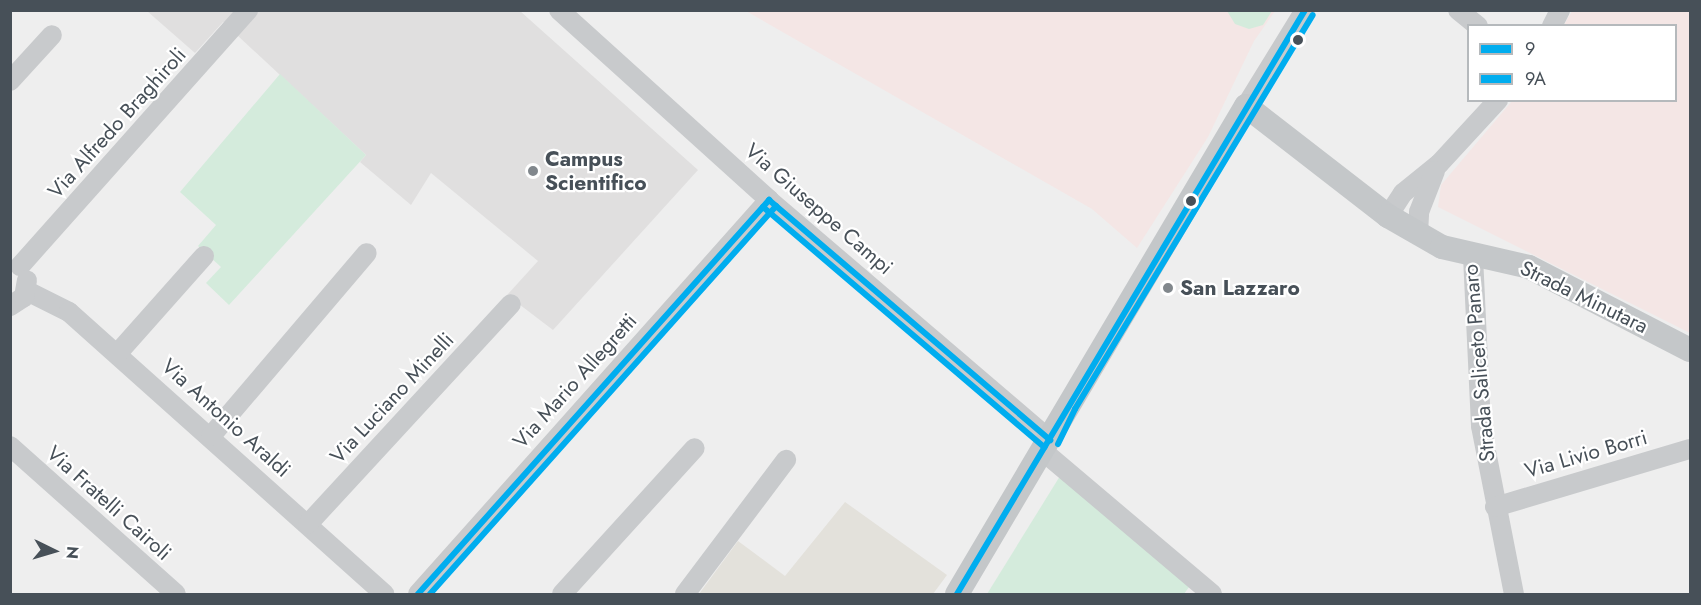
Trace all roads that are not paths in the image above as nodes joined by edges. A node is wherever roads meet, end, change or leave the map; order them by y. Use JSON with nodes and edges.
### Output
{"nodes":[{"id":1,"x":248,"y":10,"type":"edge"},
{"id":2,"x":559,"y":10,"type":"edge"},
{"id":3,"x":1458,"y":10,"type":"edge"},
{"id":4,"x":1560,"y":10,"type":"edge"},
{"id":5,"x":1303,"y":14,"type":"edge"},
{"id":6,"x":1476,"y":24,"type":"edge"},
{"id":7,"x":1553,"y":24,"type":"edge"},
{"id":8,"x":52,"y":35,"type":"dead end"},
{"id":9,"x":10,"y":81,"type":"edge"},
{"id":10,"x":1496,"y":102,"type":"edge"},
{"id":11,"x":1246,"y":106,"type":"junction"},
{"id":12,"x":1439,"y":164,"type":"junction"},
{"id":13,"x":769,"y":200,"type":"junction"},
{"id":14,"x":1388,"y":216,"type":"junction"},
{"id":15,"x":1418,"y":234,"type":"junction"},
{"id":16,"x":367,"y":253,"type":"dead end"},
{"id":17,"x":204,"y":256,"type":"dead end"},
{"id":18,"x":1473,"y":256,"type":"junction"},
{"id":19,"x":15,"y":264,"type":"edge"},
{"id":20,"x":27,"y":291,"type":"junction"},
{"id":21,"x":511,"y":304,"type":"dead end"},
{"id":22,"x":10,"y":306,"type":"edge"},
{"id":23,"x":1690,"y":350,"type":"edge"},
{"id":24,"x":117,"y":354,"type":"junction"},
{"id":25,"x":212,"y":436,"type":"junction"},
{"id":26,"x":10,"y":446,"type":"edge"},
{"id":27,"x":1047,"y":446,"type":"junction"},
{"id":28,"x":695,"y":448,"type":"dead end"},
{"id":29,"x":1690,"y":449,"type":"edge"},
{"id":30,"x":786,"y":460,"type":"dead end"},
{"id":31,"x":1495,"y":507,"type":"junction"},
{"id":32,"x":308,"y":524,"type":"junction"},
{"id":33,"x":963,"y":592,"type":"edge"},
{"id":34,"x":1204,"y":592,"type":"edge"},
{"id":35,"x":177,"y":594,"type":"edge"},
{"id":36,"x":384,"y":594,"type":"edge"},
{"id":37,"x":418,"y":594,"type":"edge"},
{"id":38,"x":562,"y":594,"type":"edge"},
{"id":39,"x":685,"y":594,"type":"edge"},
{"id":40,"x":1514,"y":594,"type":"edge"}],
"edges":[{"from":1,"to":19,"type":"street","name":"Via Alfredo Braghiroli"},
{"from":2,"to":13,"type":"street","name":"Via Giuseppe Campi"},
{"from":3,"to":6,"type":"street"},
{"from":4,"to":7,"type":"street"},
{"from":5,"to":11,"type":"street"},
{"from":8,"to":9,"type":"street"},
{"from":10,"to":12,"type":"street"},
{"from":11,"to":14,"type":"main road","name":"Strada Saliceto Panaro"},
{"from":11,"to":27,"type":"main road"},
{"from":12,"to":14,"type":"street"},
{"from":12,"to":15,"type":"street"},
{"from":13,"to":27,"type":"street","name":"Via Giuseppe Campi"},
{"from":13,"to":37,"type":"street","name":"Via Mario Allegretti"},
{"from":14,"to":15,"type":"main road","name":"Strada Saliceto Panaro"},
{"from":15,"to":18,"type":"main road","name":"Strada Saliceto Panaro"},
{"from":16,"to":25,"type":"street"},
{"from":17,"to":24,"type":"street"},
{"from":18,"to":23,"type":"main road","name":"Strada Minutara"},
{"from":18,"to":31,"type":"street","name":"Strada Saliceto Panaro"},
{"from":19,"to":20,"type":"street"},
{"from":20,"to":22,"type":"street"},
{"from":20,"to":24,"type":"street","name":"Via Antonio Araldi"},
{"from":21,"to":32,"type":"street","name":"Via Luciano Minelli"},
{"from":24,"to":25,"type":"street","name":"Via Antonio Araldi"},
{"from":25,"to":32,"type":"street","name":"Via Antonio Araldi"},
{"from":26,"to":35,"type":"street","name":"Via Fratelli Cairoli"},
{"from":27,"to":33,"type":"main road"},
{"from":27,"to":34,"type":"street","name":"Via Giuseppe Campi"},
{"from":28,"to":38,"type":"street"},
{"from":29,"to":31,"type":"street","name":"Via Livio Borri"},
{"from":30,"to":39,"type":"street"},
{"from":31,"to":40,"type":"street","name":"Strada Saliceto Panaro"},
{"from":32,"to":36,"type":"street","name":"Via Antonio Araldi"}]}
